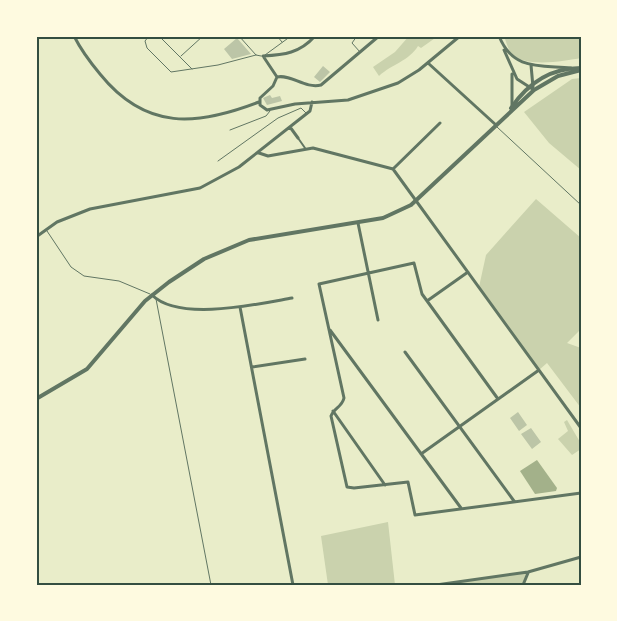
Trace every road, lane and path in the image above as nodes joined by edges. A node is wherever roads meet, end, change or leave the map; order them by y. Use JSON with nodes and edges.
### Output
{"nodes":[{"id":1,"x":74,"y":36,"type":"edge"},
{"id":2,"x":150,"y":36,"type":"edge"},
{"id":3,"x":159,"y":36,"type":"edge"},
{"id":4,"x":203,"y":36,"type":"edge"},
{"id":5,"x":239,"y":36,"type":"edge"},
{"id":6,"x":277,"y":36,"type":"edge"},
{"id":7,"x":290,"y":36,"type":"edge"},
{"id":8,"x":315,"y":36,"type":"edge"},
{"id":9,"x":357,"y":36,"type":"edge"},
{"id":10,"x":379,"y":36,"type":"edge"},
{"id":11,"x":460,"y":36,"type":"edge"},
{"id":12,"x":499,"y":36,"type":"edge"},
{"id":13,"x":282,"y":43,"type":"junction"},
{"id":14,"x":502,"y":44,"type":"junction"},
{"id":15,"x":360,"y":52,"type":"junction"},
{"id":16,"x":256,"y":55,"type":"junction"},
{"id":17,"x":263,"y":56,"type":"junction"},
{"id":18,"x":180,"y":57,"type":"junction"},
{"id":19,"x":428,"y":62,"type":"junction"},
{"id":20,"x":531,"y":65,"type":"junction"},
{"id":21,"x":572,"y":68,"type":"junction"},
{"id":22,"x":193,"y":69,"type":"junction"},
{"id":23,"x":581,"y":69,"type":"edge"},
{"id":24,"x":512,"y":71,"type":"junction"},
{"id":25,"x":278,"y":77,"type":"junction"},
{"id":26,"x":530,"y":85,"type":"junction"},
{"id":27,"x":534,"y":90,"type":"junction"},
{"id":28,"x":312,"y":102,"type":"junction"},
{"id":29,"x":260,"y":103,"type":"junction"},
{"id":30,"x":512,"y":107,"type":"junction"},
{"id":31,"x":270,"y":110,"type":"junction"},
{"id":32,"x":307,"y":113,"type":"junction"},
{"id":33,"x":508,"y":113,"type":"junction"},
{"id":34,"x":440,"y":123,"type":"dead end"},
{"id":35,"x":496,"y":125,"type":"junction"},
{"id":36,"x":290,"y":127,"type":"junction"},
{"id":37,"x":230,"y":130,"type":"dead end"},
{"id":38,"x":298,"y":138,"type":"joint"},
{"id":39,"x":306,"y":150,"type":"junction"},
{"id":40,"x":259,"y":153,"type":"junction"},
{"id":41,"x":218,"y":160,"type":"dead end"},
{"id":42,"x":394,"y":169,"type":"junction"},
{"id":43,"x":417,"y":201,"type":"junction"},
{"id":44,"x":581,"y":205,"type":"edge"},
{"id":45,"x":358,"y":223,"type":"junction"},
{"id":46,"x":46,"y":230,"type":"junction"},
{"id":47,"x":36,"y":237,"type":"edge"},
{"id":48,"x":468,"y":272,"type":"junction"},
{"id":49,"x":368,"y":273,"type":"junction"},
{"id":50,"x":154,"y":297,"type":"junction"},
{"id":51,"x":292,"y":298,"type":"dead end"},
{"id":52,"x":427,"y":302,"type":"junction"},
{"id":53,"x":240,"y":306,"type":"junction"},
{"id":54,"x":378,"y":320,"type":"dead end"},
{"id":55,"x":328,"y":328,"type":"junction"},
{"id":56,"x":405,"y":352,"type":"dead end"},
{"id":57,"x":305,"y":359,"type":"dead end"},
{"id":58,"x":252,"y":367,"type":"junction"},
{"id":59,"x":539,"y":370,"type":"junction"},
{"id":60,"x":36,"y":399,"type":"edge"},
{"id":61,"x":498,"y":399,"type":"junction"},
{"id":62,"x":332,"y":411,"type":"junction"},
{"id":63,"x":460,"y":427,"type":"junction"},
{"id":64,"x":581,"y":428,"type":"edge"},
{"id":65,"x":421,"y":454,"type":"junction"},
{"id":66,"x":385,"y":484,"type":"junction"},
{"id":67,"x":581,"y":493,"type":"edge"},
{"id":68,"x":515,"y":501,"type":"junction"},
{"id":69,"x":461,"y":508,"type":"junction"},
{"id":70,"x":581,"y":557,"type":"edge"},
{"id":71,"x":528,"y":572,"type":"junction"},
{"id":72,"x":211,"y":585,"type":"edge"},
{"id":73,"x":293,"y":585,"type":"edge"},
{"id":74,"x":436,"y":585,"type":"edge"},
{"id":75,"x":523,"y":585,"type":"edge"}],
"edges":[{"from":1,"to":29,"type":"street"},
{"from":2,"to":22,"type":"lane"},
{"from":3,"to":18,"type":"lane"},
{"from":4,"to":18,"type":"lane"},
{"from":5,"to":16,"type":"lane"},
{"from":6,"to":13,"type":"lane"},
{"from":7,"to":13,"type":"lane"},
{"from":8,"to":17,"type":"street"},
{"from":9,"to":15,"type":"lane"},
{"from":10,"to":15,"type":"street"},
{"from":11,"to":19,"type":"street"},
{"from":12,"to":14,"type":"street"},
{"from":13,"to":17,"type":"lane"},
{"from":14,"to":20,"type":"street"},
{"from":14,"to":24,"type":"street"},
{"from":15,"to":25,"type":"street"},
{"from":16,"to":17,"type":"lane"},
{"from":16,"to":22,"type":"lane"},
{"from":17,"to":25,"type":"street"},
{"from":18,"to":22,"type":"lane"},
{"from":19,"to":28,"type":"street"},
{"from":19,"to":35,"type":"street"},
{"from":20,"to":21,"type":"street"},
{"from":20,"to":26,"type":"street"},
{"from":21,"to":23,"type":"street"},
{"from":21,"to":26,"type":"street"},
{"from":23,"to":27,"type":"street"},
{"from":24,"to":26,"type":"street"},
{"from":24,"to":30,"type":"street"},
{"from":25,"to":29,"type":"street"},
{"from":26,"to":27,"type":"street"},
{"from":26,"to":30,"type":"street"},
{"from":27,"to":33,"type":"street"},
{"from":28,"to":31,"type":"street"},
{"from":28,"to":32,"type":"street"},
{"from":29,"to":31,"type":"street"},
{"from":30,"to":33,"type":"street"},
{"from":31,"to":37,"type":"lane"},
{"from":32,"to":36,"type":"street"},
{"from":32,"to":41,"type":"lane"},
{"from":33,"to":35,"type":"street"},
{"from":34,"to":42,"type":"street"},
{"from":35,"to":43,"type":"street"},
{"from":35,"to":44,"type":"lane"},
{"from":36,"to":38,"type":"street"},
{"from":36,"to":40,"type":"street"},
{"from":38,"to":39,"type":"street"},
{"from":39,"to":40,"type":"street"},
{"from":39,"to":42,"type":"street"},
{"from":40,"to":46,"type":"street"},
{"from":42,"to":43,"type":"street"},
{"from":43,"to":45,"type":"street"},
{"from":43,"to":48,"type":"street"},
{"from":45,"to":49,"type":"street"},
{"from":45,"to":50,"type":"street"},
{"from":46,"to":47,"type":"street"},
{"from":46,"to":50,"type":"lane"},
{"from":48,"to":52,"type":"street"},
{"from":48,"to":59,"type":"street"},
{"from":49,"to":52,"type":"street"},
{"from":49,"to":54,"type":"street"},
{"from":49,"to":55,"type":"street"},
{"from":50,"to":53,"type":"street"},
{"from":50,"to":60,"type":"street"},
{"from":50,"to":72,"type":"lane"},
{"from":51,"to":53,"type":"street"},
{"from":52,"to":61,"type":"street"},
{"from":53,"to":58,"type":"street"},
{"from":55,"to":62,"type":"street"},
{"from":55,"to":65,"type":"street"},
{"from":56,"to":63,"type":"street"},
{"from":57,"to":58,"type":"street"},
{"from":58,"to":73,"type":"street"},
{"from":59,"to":61,"type":"street"},
{"from":59,"to":64,"type":"street"},
{"from":61,"to":63,"type":"street"},
{"from":62,"to":66,"type":"street"},
{"from":62,"to":66,"type":"street"},
{"from":63,"to":65,"type":"street"},
{"from":63,"to":68,"type":"street"},
{"from":65,"to":69,"type":"street"},
{"from":66,"to":69,"type":"street"},
{"from":67,"to":68,"type":"street"},
{"from":68,"to":69,"type":"street"},
{"from":70,"to":71,"type":"street"},
{"from":71,"to":74,"type":"street"},
{"from":71,"to":75,"type":"street"}]}
